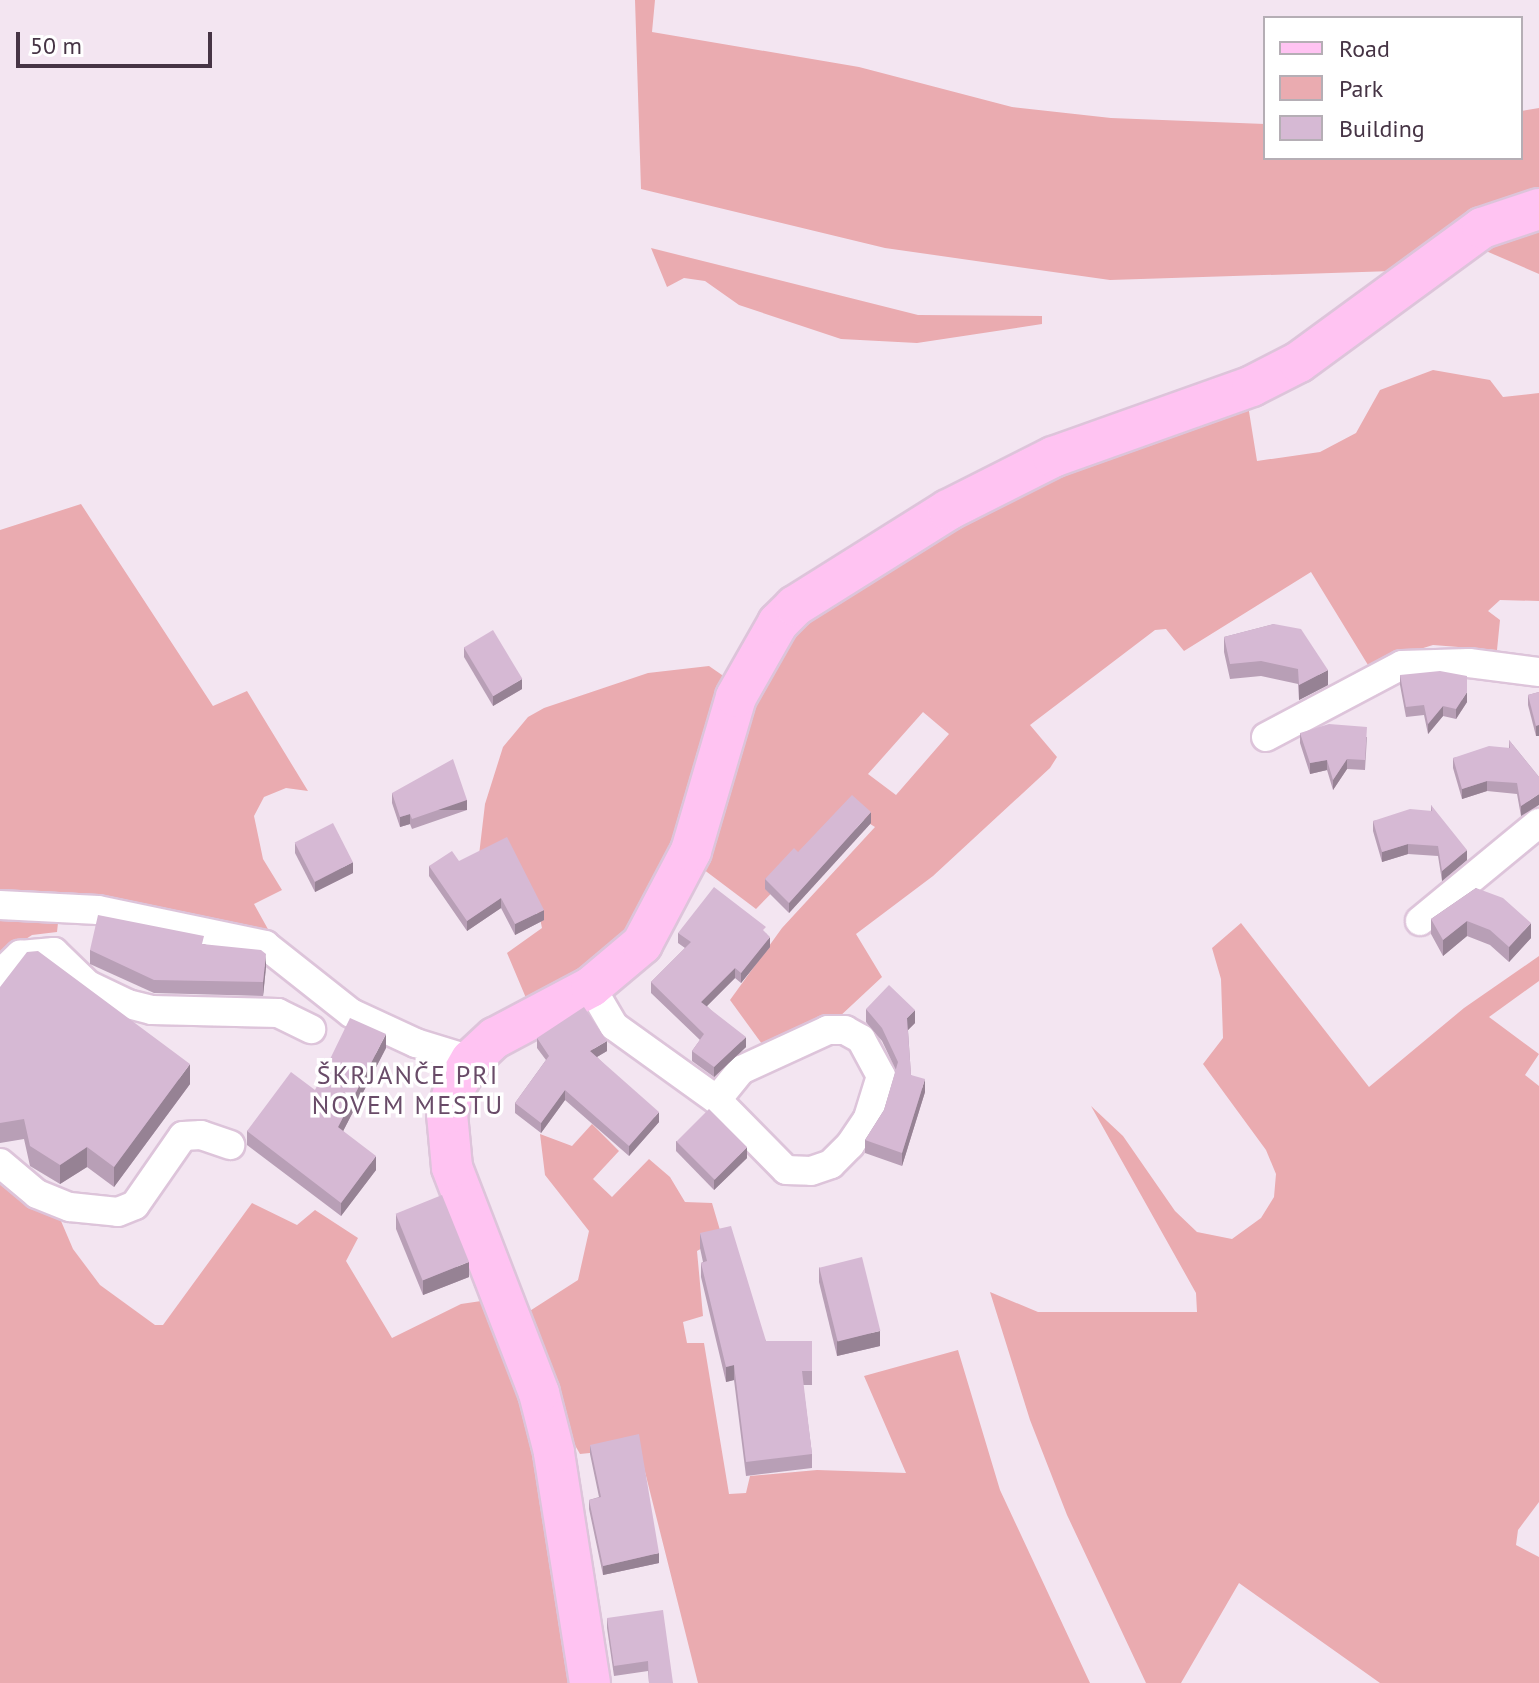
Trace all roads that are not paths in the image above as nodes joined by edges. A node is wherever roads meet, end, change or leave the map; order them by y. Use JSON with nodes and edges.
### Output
{"nodes":[{"id":1,"x":1539,"y":209,"type":"edge"},
{"id":2,"x":1539,"y":672,"type":"edge"},
{"id":3,"x":1266,"y":737,"type":"dead end"},
{"id":4,"x":1539,"y":823,"type":"edge"},
{"id":5,"x":0,"y":905,"type":"edge"},
{"id":6,"x":1420,"y":921,"type":"dead end"},
{"id":7,"x":0,"y":974,"type":"edge"},
{"id":8,"x":591,"y":987,"type":"junction"},
{"id":9,"x":311,"y":1029,"type":"dead end"},
{"id":10,"x":471,"y":1060,"type":"junction"},
{"id":11,"x":717,"y":1100,"type":"junction"},
{"id":12,"x":230,"y":1145,"type":"dead end"},
{"id":13,"x":0,"y":1163,"type":"edge"},
{"id":14,"x":590,"y":1683,"type":"edge"}],
"edges":[{"from":1,"to":8,"type":"street"},
{"from":2,"to":3,"type":"street"},
{"from":4,"to":6,"type":"street"},
{"from":5,"to":10,"type":"street"},
{"from":7,"to":9,"type":"street"},
{"from":8,"to":10,"type":"street"},
{"from":8,"to":11,"type":"street"},
{"from":10,"to":14,"type":"street"},
{"from":11,"to":11,"type":"street"},
{"from":12,"to":13,"type":"street"}]}
